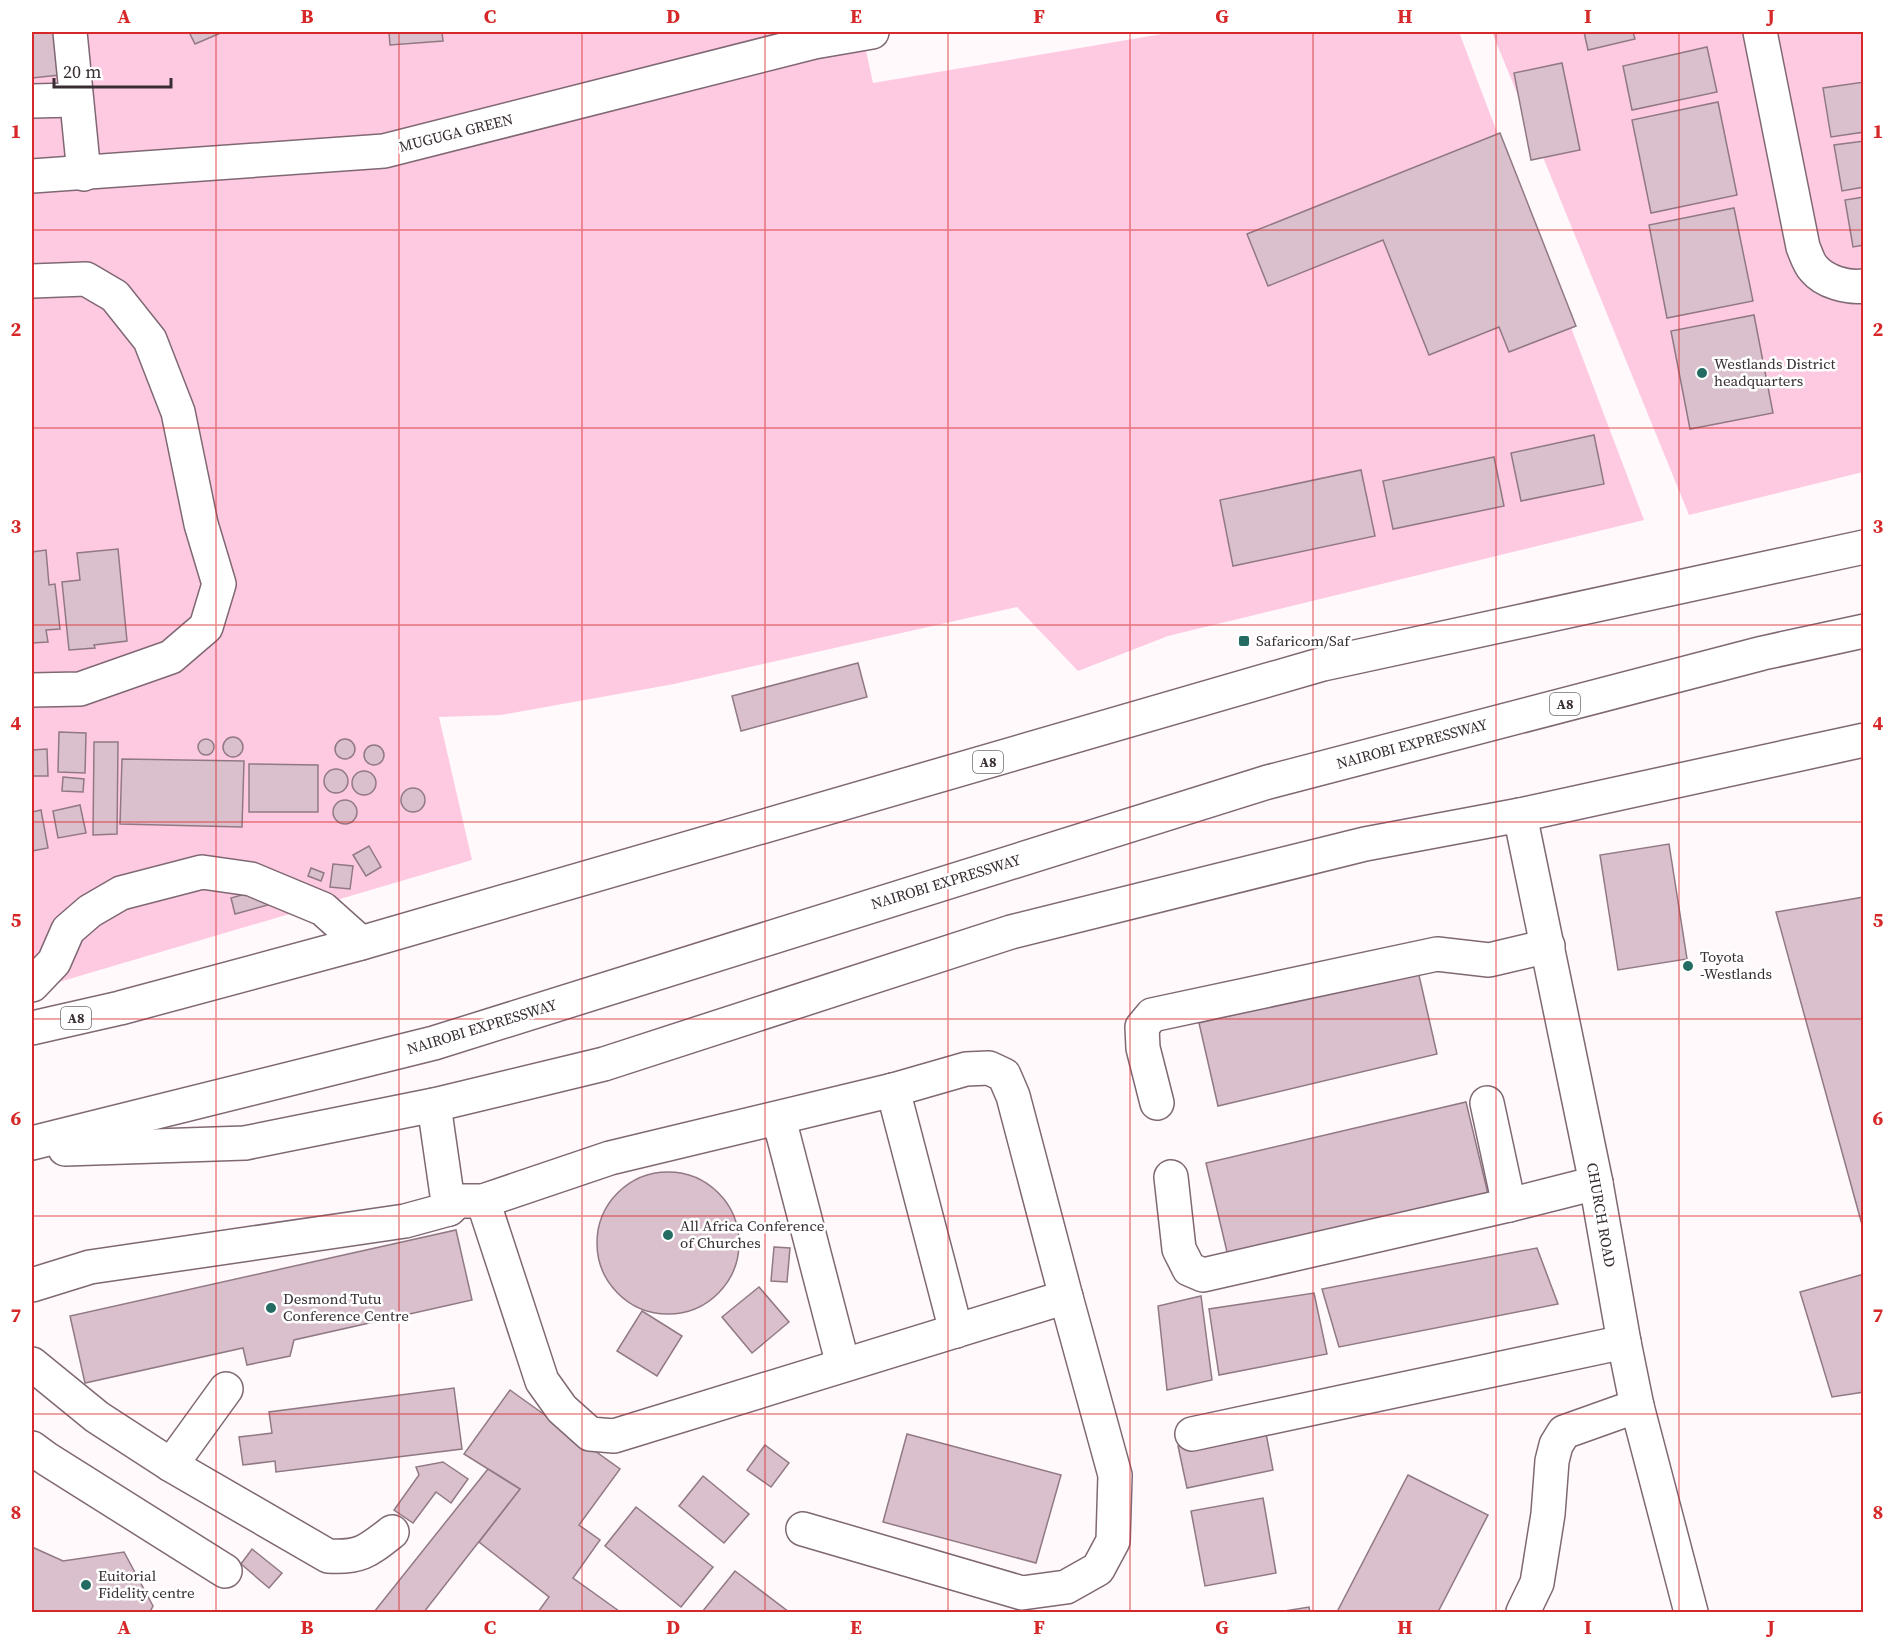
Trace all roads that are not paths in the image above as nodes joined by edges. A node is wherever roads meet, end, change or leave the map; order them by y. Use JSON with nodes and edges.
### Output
{"nodes":[{"id":1,"x":70,"y":32,"type":"edge"},
{"id":2,"x":872,"y":32,"type":"edge"},
{"id":3,"x":1760,"y":32,"type":"edge"},
{"id":4,"x":75,"y":100,"type":"junction"},
{"id":5,"x":32,"y":101,"type":"edge"},
{"id":6,"x":84,"y":174,"type":"junction"},
{"id":7,"x":32,"y":176,"type":"edge"},
{"id":8,"x":32,"y":281,"type":"edge"},
{"id":9,"x":1863,"y":286,"type":"edge"},
{"id":10,"x":1863,"y":547,"type":"edge"},
{"id":11,"x":1863,"y":631,"type":"edge"},
{"id":12,"x":32,"y":690,"type":"edge"},
{"id":13,"x":1863,"y":740,"type":"edge"},
{"id":14,"x":1520,"y":814,"type":"junction"},
{"id":15,"x":361,"y":943,"type":"junction"},
{"id":16,"x":1548,"y":946,"type":"junction"},
{"id":17,"x":32,"y":985,"type":"edge"},
{"id":18,"x":32,"y":1028,"type":"edge"},
{"id":19,"x":893,"y":1090,"type":"junction"},
{"id":20,"x":1157,"y":1103,"type":"dead end"},
{"id":21,"x":1487,"y":1103,"type":"dead end"},
{"id":22,"x":434,"y":1105,"type":"junction"},
{"id":23,"x":778,"y":1119,"type":"junction"},
{"id":24,"x":32,"y":1143,"type":"edge"},
{"id":25,"x":32,"y":1150,"type":"edge"},
{"id":26,"x":1171,"y":1177,"type":"dead end"},
{"id":27,"x":1596,"y":1183,"type":"junction"},
{"id":28,"x":483,"y":1201,"type":"junction"},
{"id":29,"x":1509,"y":1206,"type":"junction"},
{"id":30,"x":449,"y":1209,"type":"junction"},
{"id":31,"x":32,"y":1285,"type":"edge"},
{"id":32,"x":1065,"y":1297,"type":"junction"},
{"id":33,"x":956,"y":1331,"type":"junction"},
{"id":34,"x":1624,"y":1342,"type":"junction"},
{"id":35,"x":32,"y":1364,"type":"edge"},
{"id":36,"x":843,"y":1365,"type":"junction"},
{"id":37,"x":226,"y":1389,"type":"dead end"},
{"id":38,"x":1637,"y":1406,"type":"junction"},
{"id":39,"x":1192,"y":1434,"type":"dead end"},
{"id":40,"x":37,"y":1457,"type":"edge"},
{"id":41,"x":171,"y":1465,"type":"junction"},
{"id":42,"x":803,"y":1529,"type":"dead end"},
{"id":43,"x":392,"y":1532,"type":"dead end"},
{"id":44,"x":225,"y":1571,"type":"dead end"},
{"id":45,"x":1523,"y":1612,"type":"edge"},
{"id":46,"x":1691,"y":1612,"type":"edge"}],
"edges":[{"from":1,"to":4,"type":"main road"},
{"from":2,"to":6,"type":"main road","name":"MUGUGA GREEN"},
{"from":3,"to":9,"type":"main road"},
{"from":4,"to":5,"type":"main road"},
{"from":4,"to":6,"type":"main road"},
{"from":6,"to":7,"type":"main road","name":"MUGUGA GREEN"},
{"from":8,"to":12,"type":"main road"},
{"from":10,"to":15,"type":"main road","number":"A8"},
{"from":11,"to":24,"type":"main road","name":"NAIROBI EXPRESSWAY","number":"A8"},
{"from":13,"to":14,"type":"main road"},
{"from":14,"to":16,"type":"main road","name":"CHURCH ROAD"},
{"from":14,"to":22,"type":"main road"},
{"from":15,"to":17,"type":"main road"},
{"from":15,"to":18,"type":"main road","number":"A8"},
{"from":16,"to":20,"type":"main road"},
{"from":16,"to":27,"type":"main road","name":"CHURCH ROAD"},
{"from":19,"to":23,"type":"main road"},
{"from":19,"to":32,"type":"main road"},
{"from":19,"to":33,"type":"main road"},
{"from":21,"to":29,"type":"main road"},
{"from":22,"to":25,"type":"main road"},
{"from":22,"to":30,"type":"main road"},
{"from":23,"to":28,"type":"main road"},
{"from":23,"to":36,"type":"main road"},
{"from":26,"to":29,"type":"main road"},
{"from":27,"to":29,"type":"main road"},
{"from":27,"to":34,"type":"main road","name":"CHURCH ROAD"},
{"from":28,"to":30,"type":"main road"},
{"from":28,"to":36,"type":"main road"},
{"from":30,"to":31,"type":"main road"},
{"from":32,"to":33,"type":"main road"},
{"from":32,"to":42,"type":"main road"},
{"from":33,"to":36,"type":"main road"},
{"from":34,"to":38,"type":"main road","name":"CHURCH ROAD"},
{"from":34,"to":39,"type":"main road"},
{"from":35,"to":41,"type":"main road"},
{"from":37,"to":41,"type":"main road"},
{"from":38,"to":45,"type":"main road"},
{"from":38,"to":46,"type":"main road","name":"CHURCH ROAD"},
{"from":40,"to":44,"type":"main road"},
{"from":41,"to":43,"type":"main road"}]}
